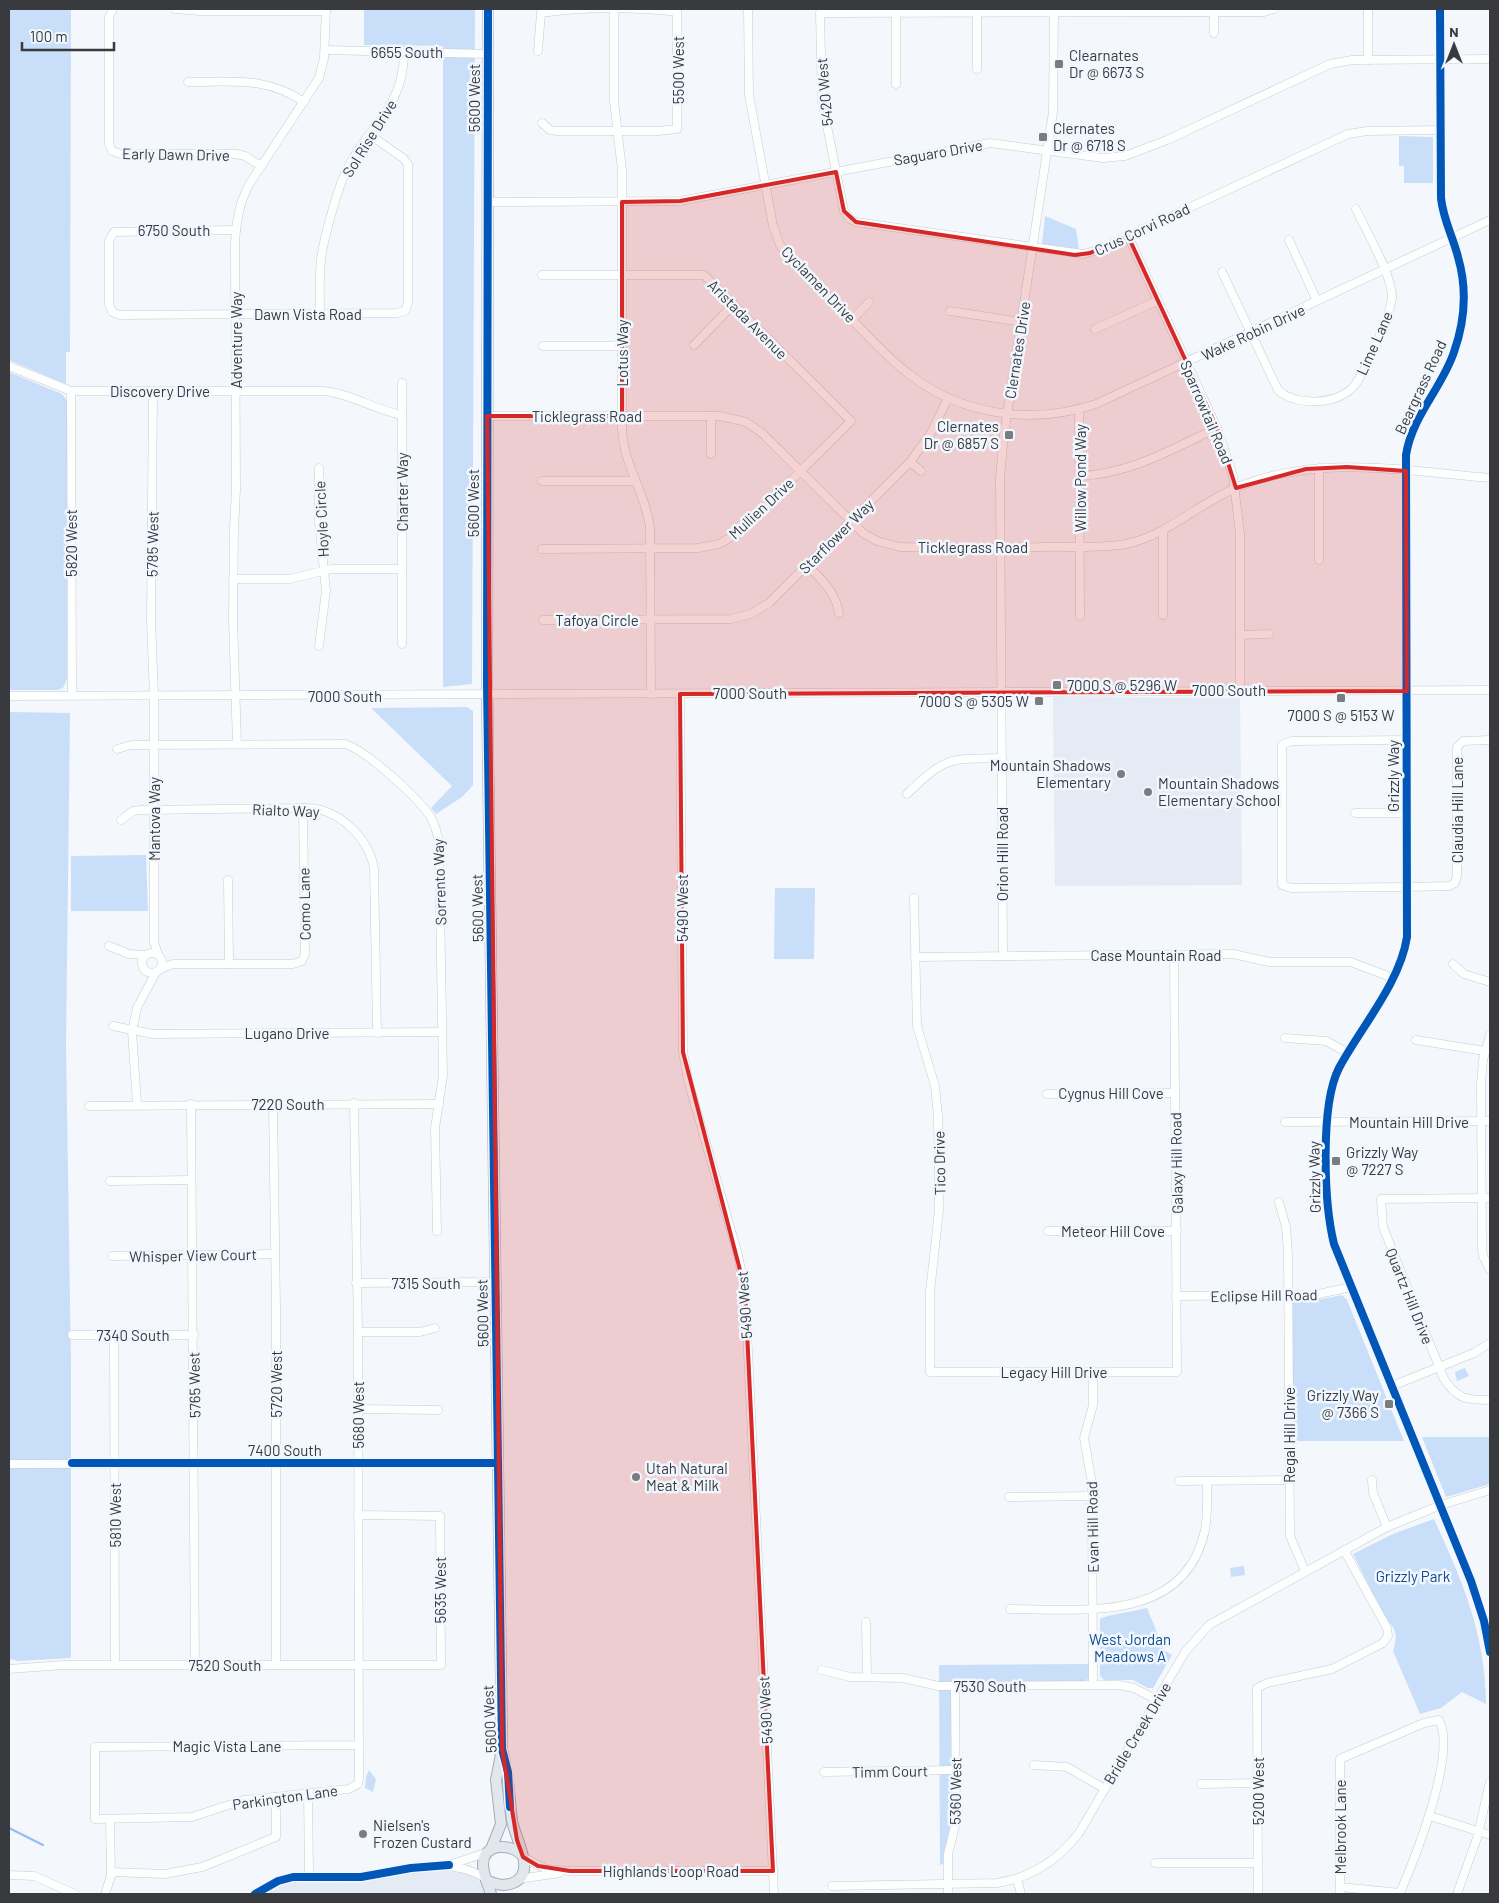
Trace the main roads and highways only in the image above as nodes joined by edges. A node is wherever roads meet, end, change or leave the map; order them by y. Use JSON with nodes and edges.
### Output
{"nodes":[{"id":1,"x":488,"y":9,"type":"edge"},
{"id":2,"x":502,"y":1749,"type":"junction"},
{"id":3,"x":489,"y":1850,"type":"junction"},
{"id":4,"x":522,"y":1856,"type":"junction"},
{"id":5,"x":486,"y":1879,"type":"junction"},
{"id":6,"x":518,"y":1880,"type":"junction"},
{"id":7,"x":492,"y":1894,"type":"edge"},
{"id":8,"x":510,"y":1894,"type":"edge"}],
"edges":[{"from":1,"to":2,"type":"main road","name":"5600 West"},
{"from":2,"to":3,"type":"main road","name":"5600 West"},
{"from":2,"to":4,"type":"main road","name":"5600 West"},
{"from":3,"to":4,"type":"main road"},
{"from":3,"to":5,"type":"main road"},
{"from":4,"to":6,"type":"main road"},
{"from":5,"to":6,"type":"main road"},
{"from":5,"to":7,"type":"main road"},
{"from":6,"to":8,"type":"main road"}]}
